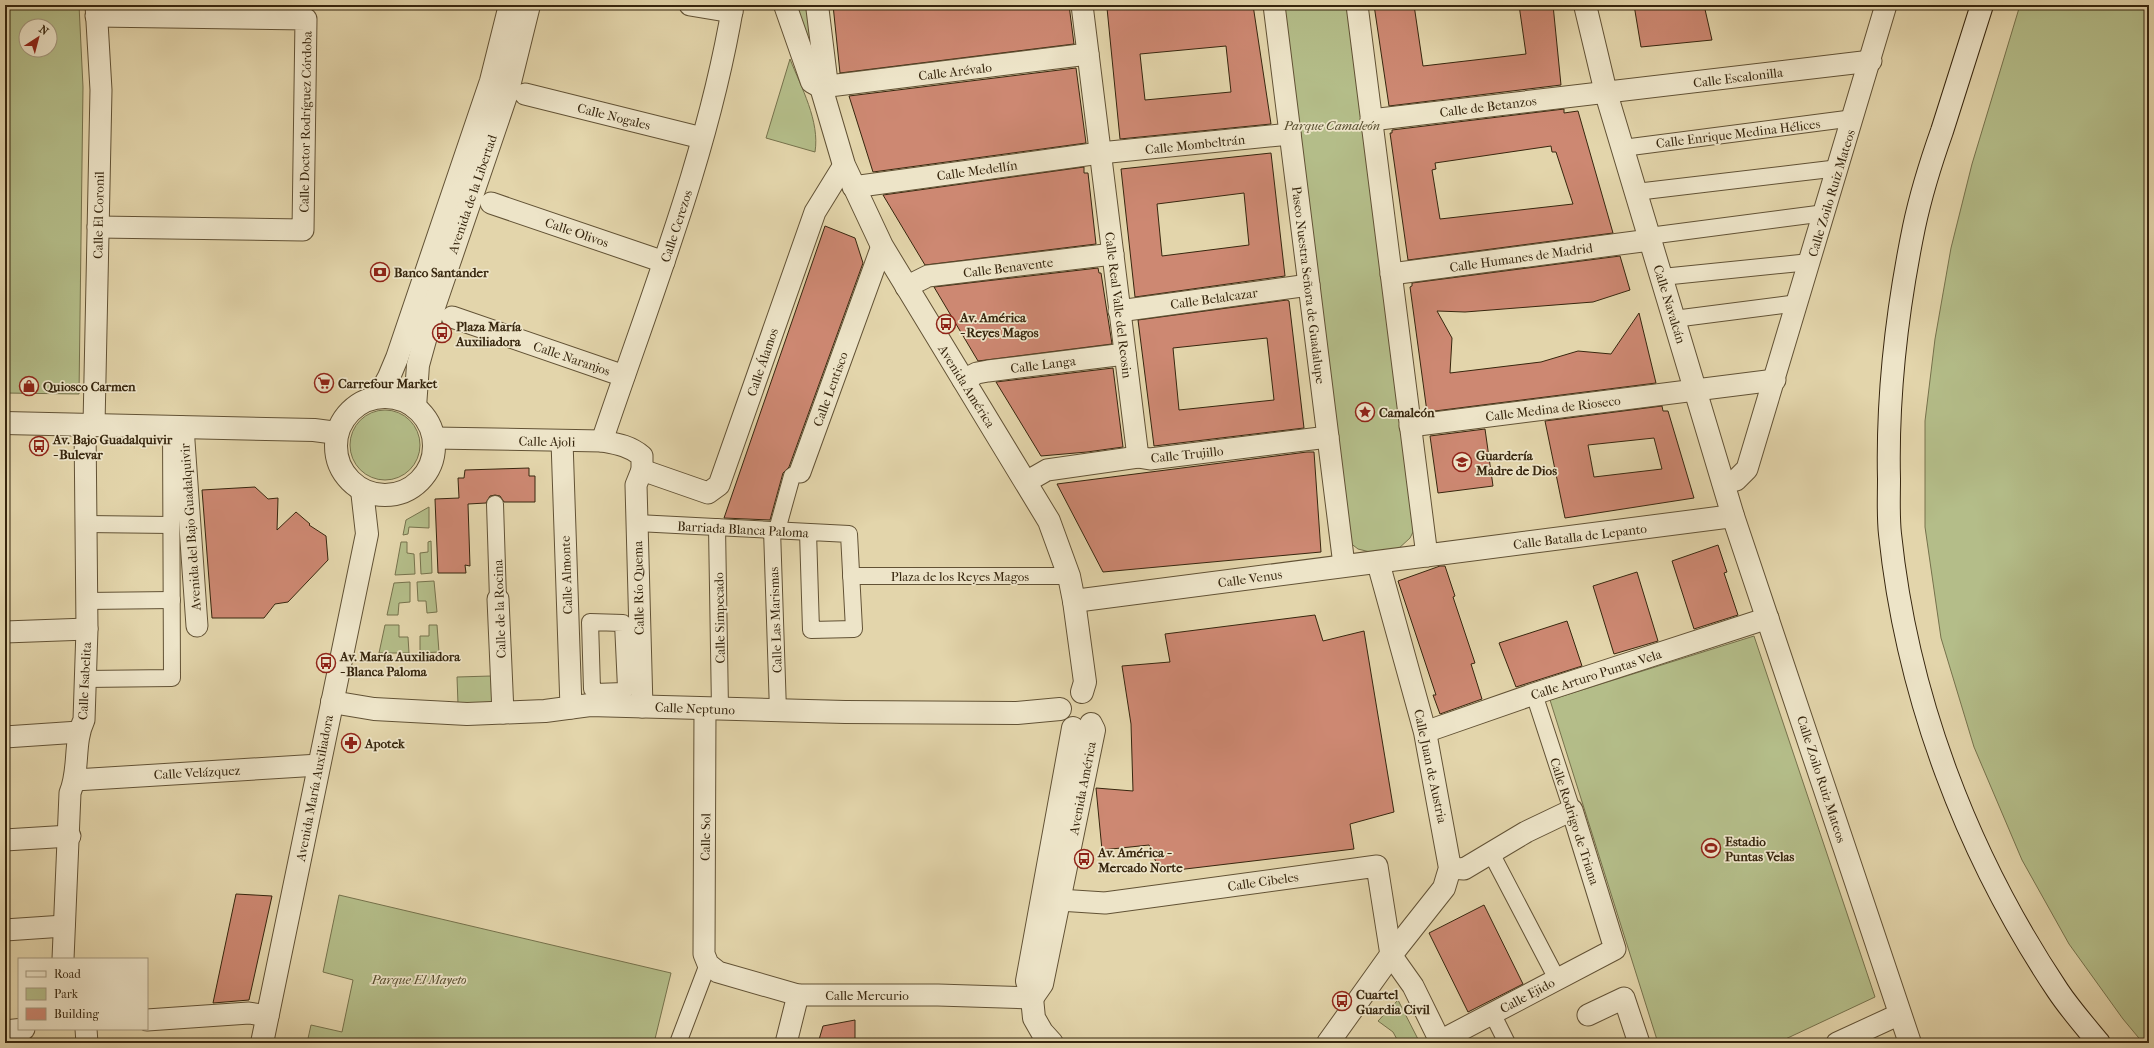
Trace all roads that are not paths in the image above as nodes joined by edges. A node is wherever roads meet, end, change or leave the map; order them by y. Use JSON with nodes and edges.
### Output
{"nodes":[{"id":1,"x":510,"y":5,"type":"edge"},
{"id":2,"x":529,"y":5,"type":"edge"},
{"id":3,"x":690,"y":5,"type":"edge"},
{"id":4,"x":785,"y":5,"type":"edge"},
{"id":5,"x":817,"y":5,"type":"edge"},
{"id":6,"x":1082,"y":5,"type":"edge"},
{"id":7,"x":1274,"y":5,"type":"edge"},
{"id":8,"x":1357,"y":5,"type":"edge"},
{"id":9,"x":1585,"y":5,"type":"edge"},
{"id":10,"x":1886,"y":5,"type":"edge"},
{"id":11,"x":1982,"y":5,"type":"edge"},
{"id":12,"x":732,"y":9,"type":"edge"},
{"id":13,"x":96,"y":10,"type":"edge"},
{"id":14,"x":1088,"y":54,"type":"junction"},
{"id":15,"x":1871,"y":61,"type":"junction"},
{"id":16,"x":821,"y":87,"type":"junction"},
{"id":17,"x":1606,"y":93,"type":"junction"},
{"id":18,"x":525,"y":94,"type":"dead end"},
{"id":19,"x":1854,"y":118,"type":"junction"},
{"id":20,"x":1371,"y":120,"type":"junction"},
{"id":21,"x":1290,"y":134,"type":"junction"},
{"id":22,"x":702,"y":138,"type":"junction"},
{"id":23,"x":1623,"y":148,"type":"junction"},
{"id":24,"x":1100,"y":153,"type":"junction"},
{"id":25,"x":844,"y":165,"type":"junction"},
{"id":26,"x":1839,"y":168,"type":"junction"},
{"id":27,"x":853,"y":187,"type":"junction"},
{"id":28,"x":1636,"y":192,"type":"junction"},
{"id":29,"x":491,"y":203,"type":"dead end"},
{"id":30,"x":1825,"y":213,"type":"junction"},
{"id":31,"x":98,"y":227,"type":"junction"},
{"id":32,"x":1650,"y":238,"type":"junction"},
{"id":33,"x":882,"y":246,"type":"junction"},
{"id":34,"x":1113,"y":254,"type":"junction"},
{"id":35,"x":664,"y":262,"type":"junction"},
{"id":36,"x":1810,"y":262,"type":"junction"},
{"id":37,"x":1391,"y":274,"type":"junction"},
{"id":38,"x":1662,"y":277,"type":"junction"},
{"id":39,"x":1309,"y":285,"type":"junction"},
{"id":40,"x":906,"y":287,"type":"junction"},
{"id":41,"x":1798,"y":303,"type":"junction"},
{"id":42,"x":1120,"y":311,"type":"junction"},
{"id":43,"x":452,"y":317,"type":"dead end"},
{"id":44,"x":1674,"y":319,"type":"junction"},
{"id":45,"x":1125,"y":354,"type":"junction"},
{"id":46,"x":624,"y":376,"type":"junction"},
{"id":47,"x":963,"y":380,"type":"junction"},
{"id":48,"x":1775,"y":380,"type":"junction"},
{"id":49,"x":1696,"y":390,"type":"junction"},
{"id":50,"x":378,"y":397,"type":"junction"},
{"id":51,"x":415,"y":407,"type":"junction"},
{"id":52,"x":5,"y":423,"type":"edge"},
{"id":53,"x":89,"y":425,"type":"junction"},
{"id":54,"x":1410,"y":426,"type":"junction"},
{"id":55,"x":177,"y":427,"type":"junction"},
{"id":56,"x":337,"y":433,"type":"junction"},
{"id":57,"x":1328,"y":437,"type":"junction"},
{"id":58,"x":434,"y":438,"type":"junction"},
{"id":59,"x":562,"y":441,"type":"junction"},
{"id":60,"x":602,"y":441,"type":"junction"},
{"id":61,"x":1138,"y":457,"type":"junction"},
{"id":62,"x":642,"y":470,"type":"junction"},
{"id":63,"x":800,"y":472,"type":"joint"},
{"id":64,"x":1026,"y":482,"type":"junction"},
{"id":65,"x":1723,"y":483,"type":"junction"},
{"id":66,"x":362,"y":490,"type":"junction"},
{"id":67,"x":394,"y":494,"type":"junction"},
{"id":68,"x":495,"y":504,"type":"dead end"},
{"id":69,"x":1733,"y":516,"type":"junction"},
{"id":70,"x":637,"y":523,"type":"junction"},
{"id":71,"x":86,"y":524,"type":"junction"},
{"id":72,"x":172,"y":525,"type":"junction"},
{"id":73,"x":717,"y":527,"type":"junction"},
{"id":74,"x":774,"y":530,"type":"junction"},
{"id":75,"x":808,"y":532,"type":"junction"},
{"id":76,"x":367,"y":534,"type":"junction"},
{"id":77,"x":1427,"y":556,"type":"junction"},
{"id":78,"x":1378,"y":562,"type":"junction"},
{"id":79,"x":1344,"y":565,"type":"junction"},
{"id":80,"x":851,"y":576,"type":"junction"},
{"id":81,"x":1069,"y":576,"type":"junction"},
{"id":82,"x":498,"y":599,"type":"joint"},
{"id":83,"x":172,"y":600,"type":"junction"},
{"id":84,"x":86,"y":601,"type":"junction"},
{"id":85,"x":1074,"y":601,"type":"junction"},
{"id":86,"x":1768,"y":618,"type":"junction"},
{"id":87,"x":197,"y":626,"type":"dead end"},
{"id":88,"x":87,"y":629,"type":"junction"},
{"id":89,"x":5,"y":632,"type":"edge"},
{"id":90,"x":85,"y":679,"type":"junction"},
{"id":91,"x":1082,"y":692,"type":"junction"},
{"id":92,"x":1534,"y":694,"type":"junction"},
{"id":93,"x":332,"y":702,"type":"junction"},
{"id":94,"x":642,"y":706,"type":"junction"},
{"id":95,"x":571,"y":708,"type":"junction"},
{"id":96,"x":713,"y":709,"type":"junction"},
{"id":97,"x":1060,"y":709,"type":"junction"},
{"id":98,"x":778,"y":711,"type":"junction"},
{"id":99,"x":503,"y":713,"type":"junction"},
{"id":100,"x":1082,"y":726,"type":"junction"},
{"id":101,"x":78,"y":732,"type":"junction"},
{"id":102,"x":1425,"y":732,"type":"junction"},
{"id":103,"x":5,"y":736,"type":"edge"},
{"id":104,"x":319,"y":765,"type":"junction"},
{"id":105,"x":76,"y":780,"type":"junction"},
{"id":106,"x":1572,"y":810,"type":"junction"},
{"id":107,"x":70,"y":836,"type":"junction"},
{"id":108,"x":5,"y":840,"type":"edge"},
{"id":109,"x":1491,"y":853,"type":"junction"},
{"id":110,"x":1450,"y":868,"type":"junction"},
{"id":111,"x":1051,"y":899,"type":"junction"},
{"id":112,"x":64,"y":926,"type":"junction"},
{"id":113,"x":5,"y":930,"type":"edge"},
{"id":114,"x":1615,"y":949,"type":"joint"},
{"id":115,"x":1391,"y":955,"type":"junction"},
{"id":116,"x":63,"y":958,"type":"edge"},
{"id":117,"x":708,"y":964,"type":"junction"},
{"id":118,"x":1557,"y":979,"type":"junction"},
{"id":119,"x":798,"y":995,"type":"junction"},
{"id":120,"x":1032,"y":998,"type":"junction"},
{"id":121,"x":1492,"y":1014,"type":"junction"},
{"id":122,"x":1900,"y":1014,"type":"junction"},
{"id":123,"x":1588,"y":1015,"type":"dead end"},
{"id":124,"x":268,"y":1016,"type":"junction"},
{"id":125,"x":148,"y":1020,"type":"edge"},
{"id":126,"x":18,"y":1030,"type":"edge"},
{"id":127,"x":86,"y":1030,"type":"edge"},
{"id":128,"x":5,"y":1031,"type":"edge"},
{"id":129,"x":1440,"y":1042,"type":"edge"},
{"id":130,"x":1841,"y":1042,"type":"edge"},
{"id":131,"x":87,"y":1043,"type":"edge"},
{"id":132,"x":262,"y":1043,"type":"edge"},
{"id":133,"x":678,"y":1043,"type":"edge"},
{"id":134,"x":786,"y":1043,"type":"edge"},
{"id":135,"x":1052,"y":1043,"type":"edge"},
{"id":136,"x":1328,"y":1043,"type":"edge"},
{"id":137,"x":1507,"y":1043,"type":"edge"},
{"id":138,"x":1638,"y":1043,"type":"edge"},
{"id":139,"x":1910,"y":1043,"type":"edge"},
{"id":140,"x":2099,"y":1043,"type":"edge"}],
"edges":[{"from":1,"to":50,"type":"street","name":"Avenida de la Libertad"},
{"from":2,"to":51,"type":"street","name":"Avenida de la Libertad"},
{"from":3,"to":12,"type":"street"},
{"from":4,"to":16,"type":"street","name":"Avenida América"},
{"from":5,"to":16,"type":"street","name":"Avenida América"},
{"from":6,"to":14,"type":"street","name":"Calle Real Valle del Reosin"},
{"from":7,"to":21,"type":"street","name":"Paseo Nuestra Señora de Guadalupe"},
{"from":8,"to":20,"type":"street"},
{"from":9,"to":17,"type":"street","name":"Calle Navalcán"},
{"from":10,"to":15,"type":"street","name":"Calle Zoilo Ruiz Mateos"},
{"from":11,"to":140,"type":"street"},
{"from":12,"to":22,"type":"street","name":"Calle Cerezos"},
{"from":13,"to":31,"type":"street","name":"Calle El Coronil"},
{"from":13,"to":31,"type":"street","name":"Calle Doctor Rodríguez Córdoba"},
{"from":14,"to":16,"type":"street","name":"Calle Arévalo"},
{"from":14,"to":24,"type":"street","name":"Calle Real Valle del Reosin"},
{"from":15,"to":17,"type":"street","name":"Calle Escalonilla"},
{"from":15,"to":19,"type":"street","name":"Calle Zoilo Ruiz Mateos"},
{"from":16,"to":25,"type":"street","name":"Avenida América"},
{"from":17,"to":20,"type":"street","name":"Calle de Betanzos"},
{"from":17,"to":23,"type":"street","name":"Calle Navalcán"},
{"from":18,"to":22,"type":"street","name":"Calle Nogales"},
{"from":19,"to":23,"type":"street","name":"Calle Enrique Medina Hélices"},
{"from":19,"to":26,"type":"street","name":"Calle Zoilo Ruiz Mateos"},
{"from":20,"to":37,"type":"street"},
{"from":21,"to":24,"type":"street","name":"Calle Mombeltrán"},
{"from":21,"to":39,"type":"street","name":"Paseo Nuestra Señora de Guadalupe"},
{"from":22,"to":35,"type":"street","name":"Calle Cerezos"},
{"from":23,"to":28,"type":"street","name":"Calle Navalcán"},
{"from":24,"to":27,"type":"street","name":"Calle Medellín"},
{"from":24,"to":34,"type":"street","name":"Calle Real Valle del Reosin"},
{"from":25,"to":27,"type":"street","name":"Avenida América"},
{"from":25,"to":62,"type":"street","name":"Calle Álamos"},
{"from":26,"to":28,"type":"street"},
{"from":26,"to":30,"type":"street","name":"Calle Zoilo Ruiz Mateos"},
{"from":27,"to":33,"type":"street","name":"Avenida América"},
{"from":28,"to":32,"type":"street","name":"Calle Navalcán"},
{"from":29,"to":35,"type":"street","name":"Calle Olivos"},
{"from":30,"to":32,"type":"street"},
{"from":30,"to":36,"type":"street","name":"Calle Zoilo Ruiz Mateos"},
{"from":31,"to":53,"type":"street","name":"Calle El Coronil"},
{"from":32,"to":37,"type":"street","name":"Calle Humanes de Madrid"},
{"from":32,"to":38,"type":"street","name":"Calle Navalcán"},
{"from":33,"to":40,"type":"street","name":"Avenida América"},
{"from":33,"to":63,"type":"street","name":"Calle Lentisco"},
{"from":34,"to":40,"type":"street","name":"Calle Benavente"},
{"from":34,"to":42,"type":"street","name":"Calle Real Valle del Reosin"},
{"from":35,"to":46,"type":"street","name":"Calle Cerezos"},
{"from":36,"to":38,"type":"street"},
{"from":36,"to":41,"type":"street","name":"Calle Zoilo Ruiz Mateos"},
{"from":37,"to":54,"type":"street"},
{"from":38,"to":44,"type":"street","name":"Calle Navalcán"},
{"from":39,"to":42,"type":"street","name":"Calle Belalcazar"},
{"from":39,"to":57,"type":"street","name":"Paseo Nuestra Señora de Guadalupe"},
{"from":40,"to":47,"type":"street","name":"Avenida América"},
{"from":41,"to":44,"type":"street"},
{"from":41,"to":48,"type":"street","name":"Calle Zoilo Ruiz Mateos"},
{"from":42,"to":45,"type":"street","name":"Calle Real Valle del Reosin"},
{"from":43,"to":46,"type":"street","name":"Calle Naranjos"},
{"from":44,"to":49,"type":"street","name":"Calle Navalcán"},
{"from":45,"to":47,"type":"street","name":"Calle Langa"},
{"from":45,"to":61,"type":"street","name":"Calle Real Valle del Reosin"},
{"from":46,"to":60,"type":"street","name":"Calle Cerezos"},
{"from":47,"to":64,"type":"street","name":"Avenida América"},
{"from":48,"to":49,"type":"street"},
{"from":48,"to":65,"type":"street","name":"Calle Zoilo Ruiz Mateos"},
{"from":49,"to":54,"type":"street","name":"Calle Medina de Rioseco"},
{"from":49,"to":65,"type":"street","name":"Calle Navalcán"},
{"from":50,"to":51,"type":"street"},
{"from":50,"to":56,"type":"street"},
{"from":51,"to":58,"type":"street"},
{"from":52,"to":53,"type":"street","name":"Avenida del Bajo Guadalquivir"},
{"from":53,"to":55,"type":"street","name":"Avenida del Bajo Guadalquivir"},
{"from":53,"to":71,"type":"street","name":"Calle Isabelita"},
{"from":54,"to":77,"type":"street"},
{"from":55,"to":56,"type":"street","name":"Avenida del Bajo Guadalquivir"},
{"from":55,"to":72,"type":"street"},
{"from":55,"to":87,"type":"street","name":"Avenida del Bajo Guadalquivir"},
{"from":56,"to":66,"type":"street"},
{"from":57,"to":61,"type":"street","name":"Calle Trujillo"},
{"from":57,"to":79,"type":"street","name":"Paseo Nuestra Señora de Guadalupe"},
{"from":58,"to":59,"type":"street","name":"Calle Ajoli"},
{"from":58,"to":67,"type":"street"},
{"from":59,"to":60,"type":"street","name":"Calle Ajoli"},
{"from":59,"to":95,"type":"street","name":"Calle Almonte"},
{"from":60,"to":62,"type":"street","name":"Calle Ajoli"},
{"from":61,"to":64,"type":"street","name":"Calle Trujillo"},
{"from":62,"to":70,"type":"street","name":"Calle Río Quema"},
{"from":63,"to":74,"type":"street","name":"Calle Lentisco"},
{"from":64,"to":81,"type":"street","name":"Avenida América"},
{"from":65,"to":69,"type":"street","name":"Calle Navalcán"},
{"from":66,"to":67,"type":"street"},
{"from":66,"to":76,"type":"street","name":"Avenida María Auxiliadora"},
{"from":67,"to":76,"type":"street","name":"Avenida María Auxiliadora"},
{"from":68,"to":82,"type":"street","name":"Calle de la Rocina"},
{"from":69,"to":77,"type":"street","name":"Calle Batalla de Lepanto"},
{"from":69,"to":86,"type":"street","name":"Calle Zoilo Ruiz Mateos"},
{"from":70,"to":73,"type":"street","name":"Barriada Blanca Paloma"},
{"from":70,"to":94,"type":"street","name":"Calle Río Quema"},
{"from":71,"to":72,"type":"street"},
{"from":71,"to":84,"type":"street","name":"Calle Isabelita"},
{"from":72,"to":83,"type":"street"},
{"from":73,"to":74,"type":"street","name":"Barriada Blanca Paloma"},
{"from":73,"to":96,"type":"street","name":"Calle Simpecado"},
{"from":74,"to":75,"type":"street","name":"Barriada Blanca Paloma"},
{"from":74,"to":98,"type":"street","name":"Calle Las Marismas"},
{"from":75,"to":80,"type":"street","name":"Barriada Blanca Paloma"},
{"from":75,"to":80,"type":"street"},
{"from":76,"to":93,"type":"street","name":"Avenida María Auxiliadora"},
{"from":77,"to":78,"type":"street","name":"Calle Venus"},
{"from":78,"to":79,"type":"street","name":"Calle Venus"},
{"from":78,"to":102,"type":"street","name":"Calle Juan de Austria"},
{"from":79,"to":85,"type":"street","name":"Calle Venus"},
{"from":80,"to":81,"type":"street","name":"Plaza de los Reyes Magos"},
{"from":81,"to":85,"type":"street","name":"Avenida América"},
{"from":82,"to":99,"type":"street","name":"Calle de la Rocina"},
{"from":83,"to":84,"type":"street"},
{"from":83,"to":90,"type":"street"},
{"from":84,"to":88,"type":"street","name":"Calle Isabelita"},
{"from":85,"to":91,"type":"street","name":"Avenida América"},
{"from":86,"to":92,"type":"street","name":"Calle Arturo Puntas Vela"},
{"from":86,"to":122,"type":"street","name":"Calle Zoilo Ruiz Mateos"},
{"from":88,"to":89,"type":"street"},
{"from":88,"to":90,"type":"street","name":"Calle Isabelita"},
{"from":90,"to":101,"type":"street","name":"Calle Isabelita"},
{"from":91,"to":97,"type":"street"},
{"from":91,"to":100,"type":"street"},
{"from":92,"to":102,"type":"street","name":"Calle Arturo Puntas Vela"},
{"from":92,"to":106,"type":"street","name":"Calle Rodrigo de Triana"},
{"from":93,"to":99,"type":"street","name":"Calle Neptuno"},
{"from":93,"to":104,"type":"street","name":"Avenida María Auxiliadora"},
{"from":94,"to":95,"type":"street","name":"Calle Neptuno"},
{"from":94,"to":96,"type":"street","name":"Calle Neptuno"},
{"from":95,"to":99,"type":"street","name":"Calle Neptuno"},
{"from":96,"to":98,"type":"street","name":"Calle Neptuno"},
{"from":96,"to":117,"type":"street","name":"Calle Sol"},
{"from":97,"to":98,"type":"street","name":"Calle Neptuno"},
{"from":97,"to":100,"type":"street"},
{"from":100,"to":111,"type":"street","name":"Avenida América"},
{"from":101,"to":103,"type":"street"},
{"from":101,"to":105,"type":"street","name":"Calle Isabelita"},
{"from":102,"to":110,"type":"street","name":"Calle Juan de Austria"},
{"from":104,"to":105,"type":"street","name":"Calle Velázquez"},
{"from":104,"to":124,"type":"street","name":"Avenida María Auxiliadora"},
{"from":105,"to":107,"type":"street","name":"Calle Isabelita"},
{"from":106,"to":109,"type":"street"},
{"from":106,"to":114,"type":"street","name":"Calle Rodrigo de Triana"},
{"from":107,"to":108,"type":"street"},
{"from":107,"to":112,"type":"street","name":"Calle Isabelita"},
{"from":109,"to":110,"type":"street"},
{"from":109,"to":118,"type":"street"},
{"from":110,"to":115,"type":"street","name":"Calle Juan de Austria"},
{"from":111,"to":115,"type":"street","name":"Calle Cibeles"},
{"from":111,"to":120,"type":"street","name":"Avenida América"},
{"from":112,"to":113,"type":"street"},
{"from":112,"to":116,"type":"street","name":"Calle Isabelita"},
{"from":114,"to":118,"type":"street","name":"Calle Ejido"},
{"from":115,"to":129,"type":"street"},
{"from":115,"to":136,"type":"street","name":"Calle Juan de Austria"},
{"from":117,"to":119,"type":"street","name":"Calle Mercurio"},
{"from":117,"to":133,"type":"street"},
{"from":118,"to":121,"type":"street","name":"Calle Ejido"},
{"from":119,"to":120,"type":"street","name":"Calle Mercurio"},
{"from":119,"to":134,"type":"street"},
{"from":120,"to":135,"type":"street"},
{"from":121,"to":129,"type":"street","name":"Calle Ejido"},
{"from":121,"to":137,"type":"street"},
{"from":122,"to":130,"type":"street"},
{"from":122,"to":139,"type":"street","name":"Calle Zoilo Ruiz Mateos"},
{"from":123,"to":138,"type":"street"},
{"from":124,"to":125,"type":"street"},
{"from":124,"to":132,"type":"street","name":"Avenida María Auxiliadora"},
{"from":126,"to":128,"type":"street"},
{"from":127,"to":131,"type":"street"}]}
